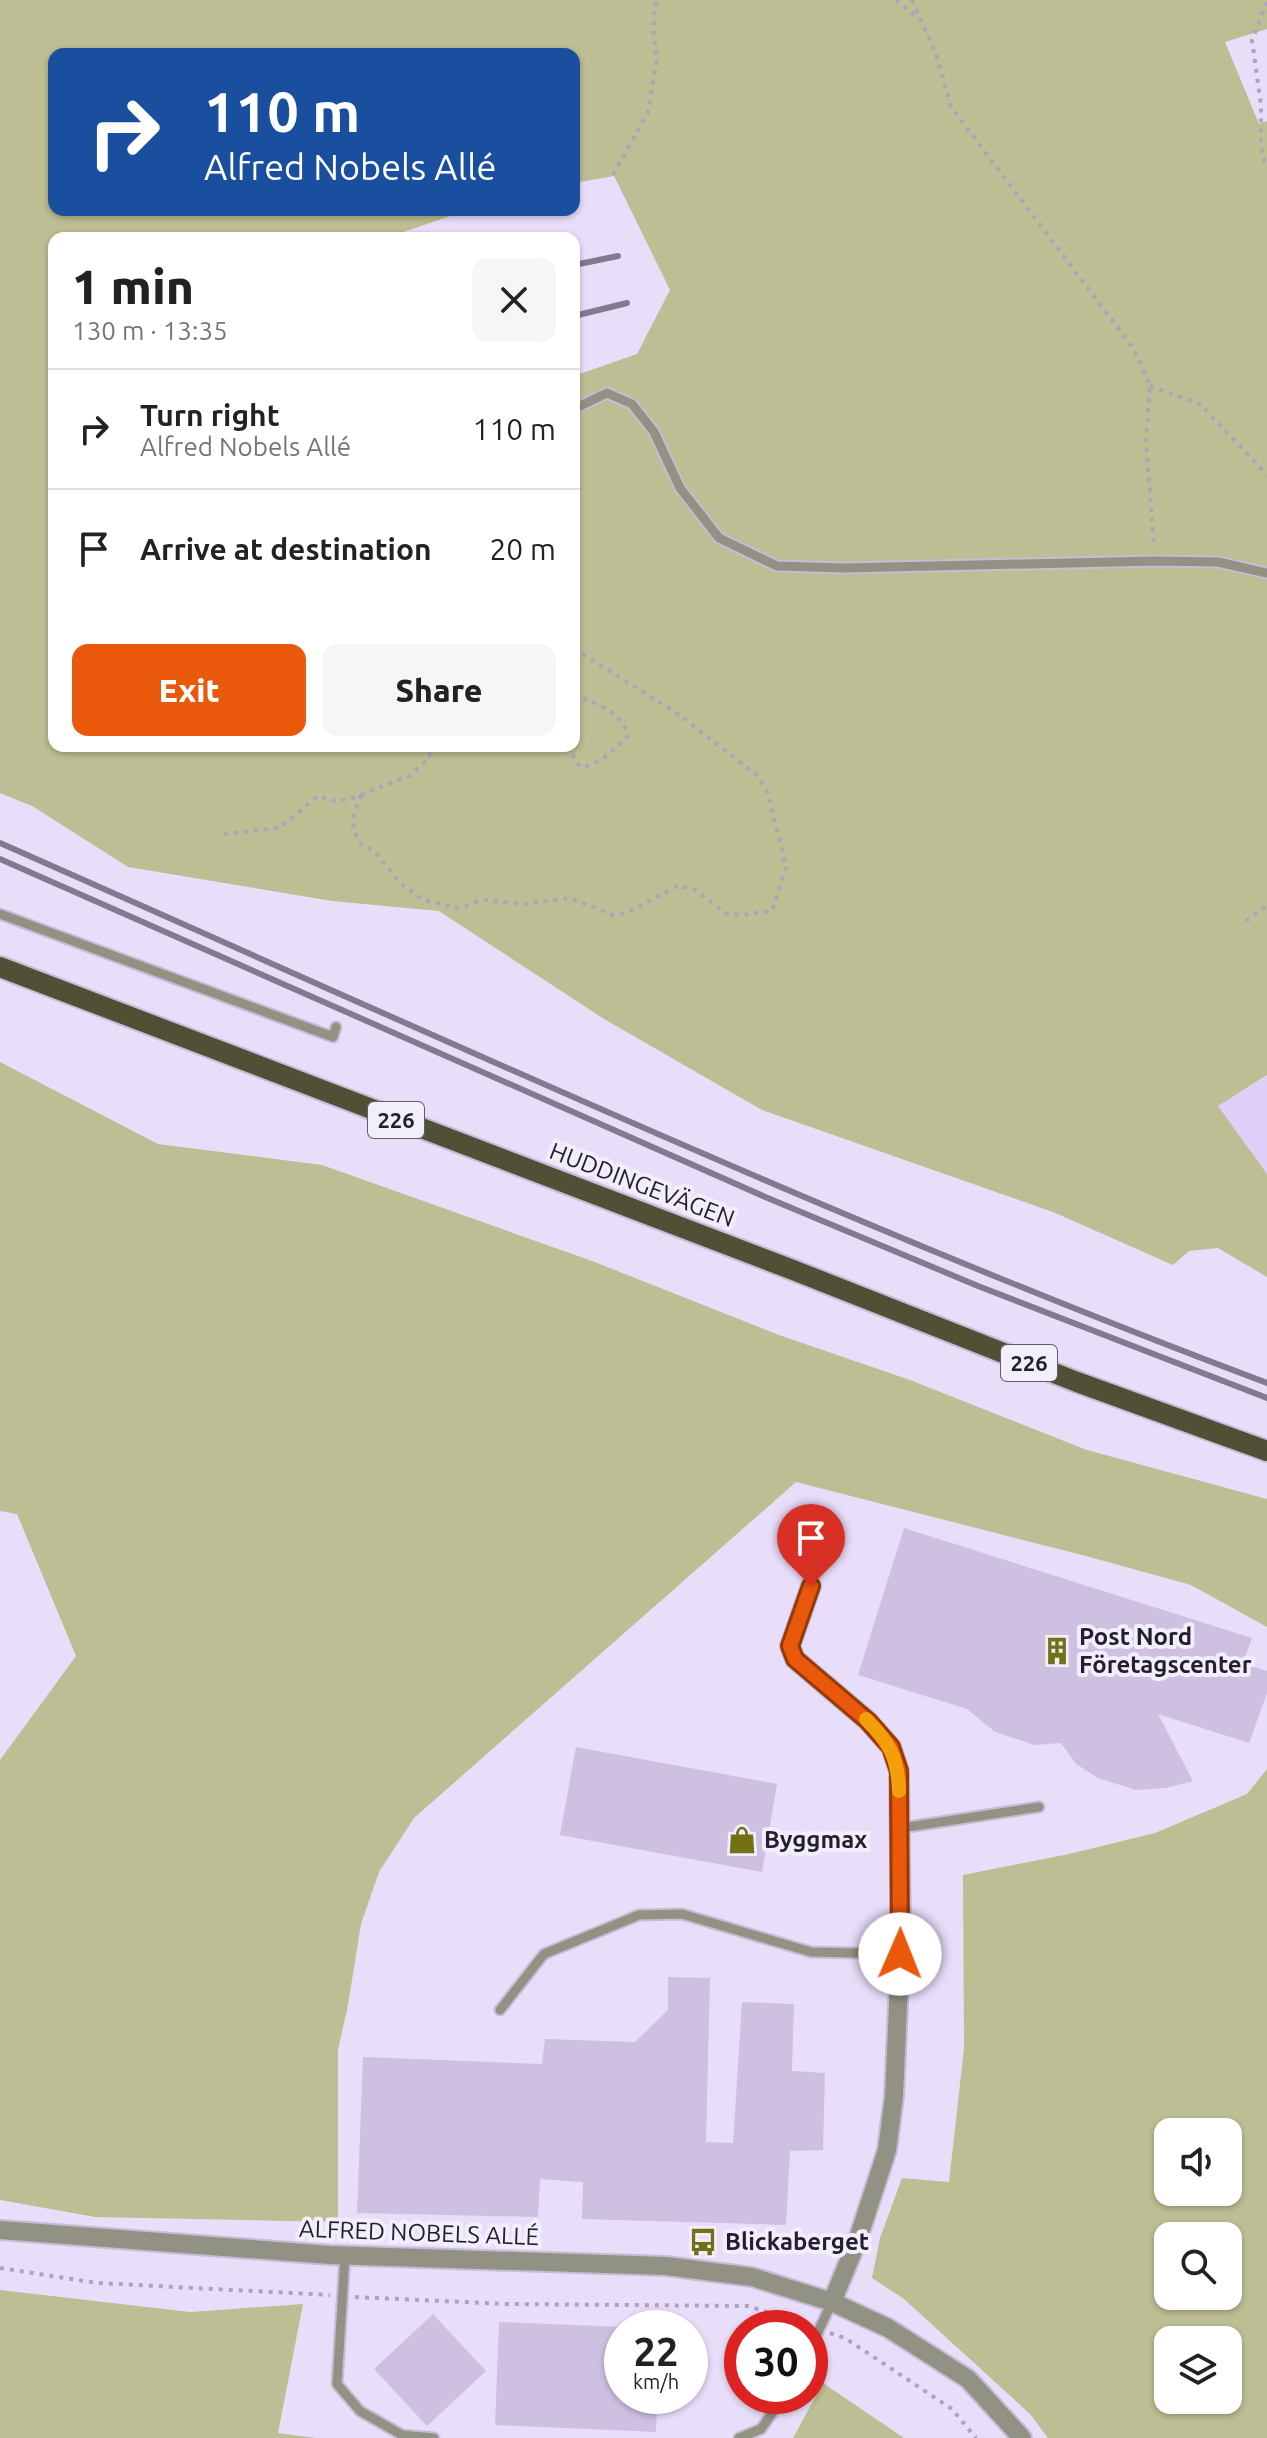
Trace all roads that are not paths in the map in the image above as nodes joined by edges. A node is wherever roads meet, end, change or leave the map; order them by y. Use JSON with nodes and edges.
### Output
{"nodes":[{"id":1,"x":580,"y":406,"type":"edge"},
{"id":2,"x":1267,"y":573,"type":"edge"},
{"id":3,"x":0,"y":914,"type":"edge"},
{"id":4,"x":0,"y":967,"type":"edge"},
{"id":5,"x":336,"y":1027,"type":"dead end"},
{"id":6,"x":1267,"y":1451,"type":"edge"},
{"id":7,"x":811,"y":1586,"type":"dead end"},
{"id":8,"x":1039,"y":1807,"type":"dead end"},
{"id":9,"x":901,"y":1828,"type":"junction"},
{"id":10,"x":900,"y":1954,"type":"junction"},
{"id":11,"x":500,"y":2010,"type":"dead end"},
{"id":12,"x":0,"y":2230,"type":"edge"},
{"id":13,"x":345,"y":2256,"type":"junction"},
{"id":14,"x":832,"y":2302,"type":"junction"},
{"id":15,"x":828,"y":2311,"type":"edge"},
{"id":16,"x":771,"y":2414,"type":"edge"},
{"id":17,"x":434,"y":2438,"type":"edge"},
{"id":18,"x":739,"y":2438,"type":"edge"},
{"id":19,"x":1022,"y":2438,"type":"edge"}],
"edges":[{"from":1,"to":2,"type":"lane"},
{"from":3,"to":5,"type":"lane"},
{"from":4,"to":6,"type":"main road","name":"HUDDINGEVÄGEN","number":"226"},
{"from":7,"to":9,"type":"street"},
{"from":8,"to":9,"type":"lane"},
{"from":9,"to":10,"type":"street"},
{"from":10,"to":11,"type":"lane"},
{"from":10,"to":14,"type":"street"},
{"from":12,"to":13,"type":"street","name":"ALFRED NOBELS ALLÉ"},
{"from":13,"to":14,"type":"street","name":"ALFRED NOBELS ALLÉ"},
{"from":13,"to":17,"type":"lane"},
{"from":14,"to":15,"type":"lane"},
{"from":14,"to":19,"type":"street","name":"ALFRED NOBELS ALLÉ"},
{"from":16,"to":18,"type":"lane"}]}
